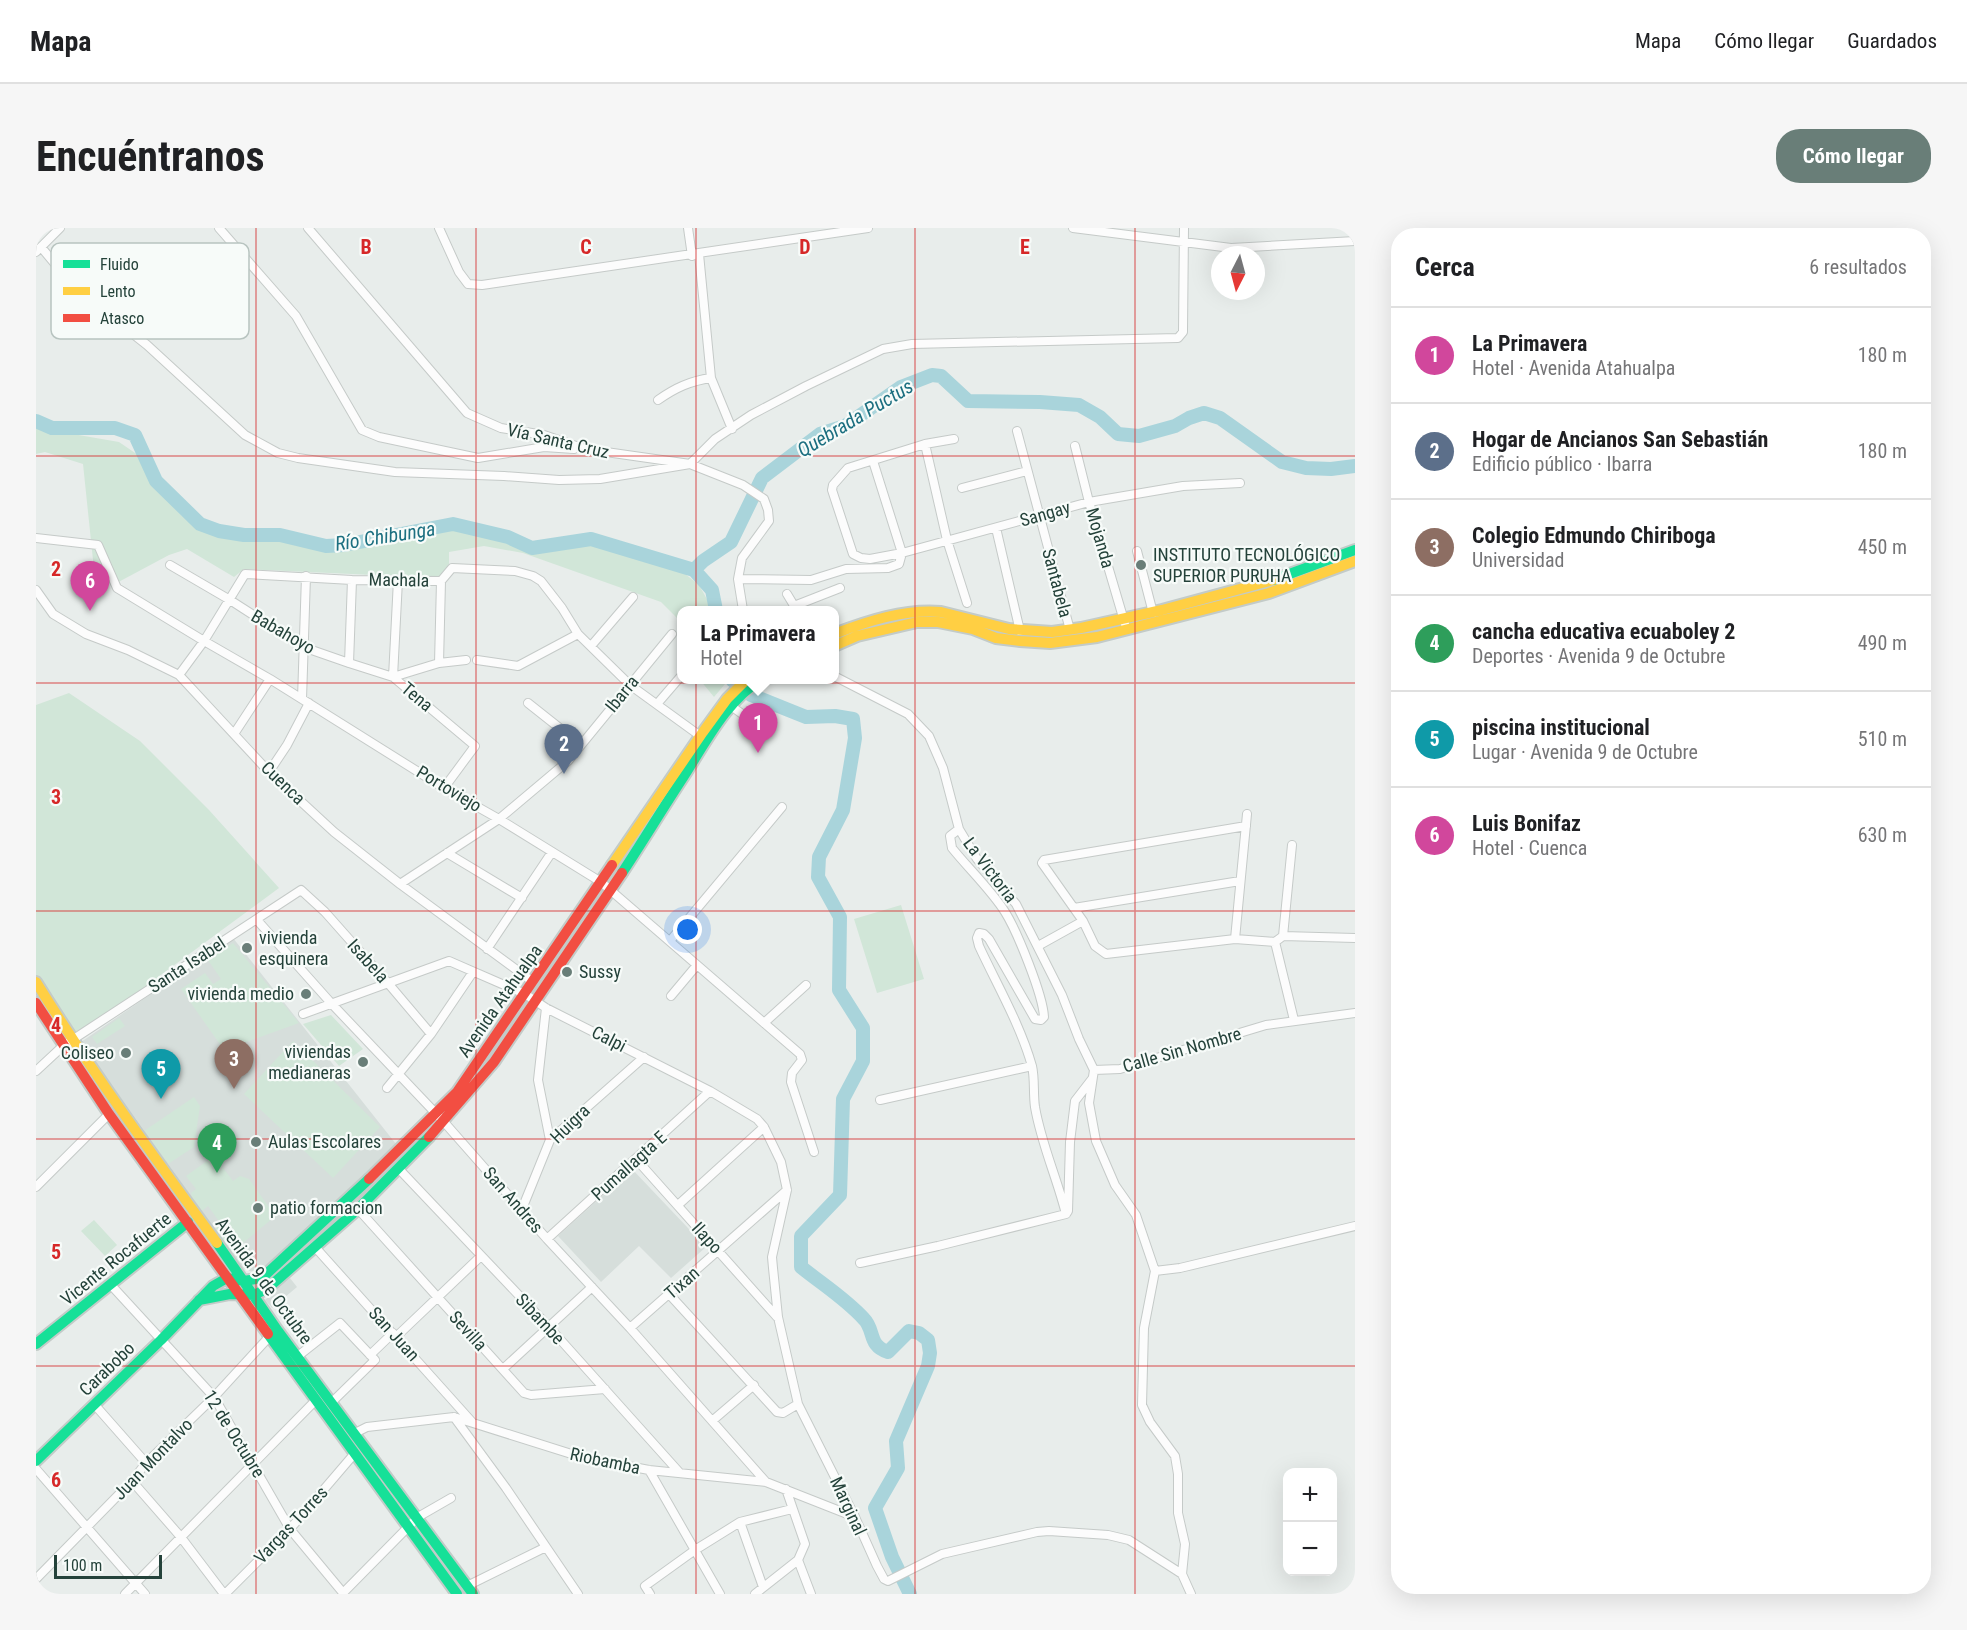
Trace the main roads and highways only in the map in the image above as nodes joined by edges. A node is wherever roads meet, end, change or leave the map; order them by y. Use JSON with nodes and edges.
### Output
{"nodes":[{"id":1,"x":1355,"y":550,"type":"edge"},
{"id":2,"x":1355,"y":561,"type":"edge"},
{"id":3,"x":1319,"y":569,"type":"junction"},
{"id":4,"x":1226,"y":599,"type":"junction"},
{"id":5,"x":1126,"y":624,"type":"junction"},
{"id":6,"x":839,"y":632,"type":"edge"},
{"id":7,"x":839,"y":644,"type":"edge"},
{"id":8,"x":752,"y":684,"type":"edge"},
{"id":9,"x":703,"y":738,"type":"junction"},
{"id":10,"x":36,"y":982,"type":"edge"},
{"id":11,"x":36,"y":1003,"type":"edge"},
{"id":12,"x":67,"y":1043,"type":"junction"},
{"id":13,"x":188,"y":1222,"type":"junction"},
{"id":14,"x":227,"y":1278,"type":"junction"},
{"id":15,"x":244,"y":1281,"type":"junction"},
{"id":16,"x":240,"y":1294,"type":"junction"},
{"id":17,"x":254,"y":1295,"type":"junction"},
{"id":18,"x":199,"y":1300,"type":"junction"},
{"id":19,"x":36,"y":1344,"type":"edge"},
{"id":20,"x":36,"y":1461,"type":"edge"},
{"id":21,"x":470,"y":1590,"type":"edge"},
{"id":22,"x":457,"y":1594,"type":"edge"}],
"edges":[{"from":1,"to":3,"type":"main road"},
{"from":2,"to":3,"type":"main road"},
{"from":3,"to":4,"type":"main road"},
{"from":4,"to":5,"type":"main road"},
{"from":4,"to":5,"type":"main road"},
{"from":5,"to":6,"type":"main road"},
{"from":5,"to":7,"type":"main road"},
{"from":8,"to":9,"type":"main road","name":"Avenida Atahualpa"},
{"from":9,"to":15,"type":"main road","name":"Avenida Atahualpa"},
{"from":9,"to":17,"type":"main road","name":"Avenida Atahualpa"},
{"from":10,"to":12,"type":"main road","name":"Avenida 9 de Octubre"},
{"from":11,"to":12,"type":"main road","name":"Avenida 9 de Octubre"},
{"from":12,"to":13,"type":"main road","name":"Avenida 9 de Octubre"},
{"from":12,"to":15,"type":"main road","name":"Avenida 9 de Octubre"},
{"from":13,"to":14,"type":"main road","name":"Avenida 9 de Octubre"},
{"from":13,"to":19,"type":"main road","name":"Vicente Rocafuerte"},
{"from":14,"to":15,"type":"main road"},
{"from":14,"to":16,"type":"main road","name":"Avenida 9 de Octubre"},
{"from":14,"to":18,"type":"main road","name":"Carabobo"},
{"from":15,"to":17,"type":"main road","name":"Avenida 9 de Octubre"},
{"from":16,"to":17,"type":"main road"},
{"from":16,"to":18,"type":"main road"},
{"from":16,"to":22,"type":"main road","name":"Avenida 9 de Octubre"},
{"from":17,"to":21,"type":"main road","name":"Avenida 9 de Octubre"},
{"from":18,"to":20,"type":"main road","name":"Carabobo"}]}
